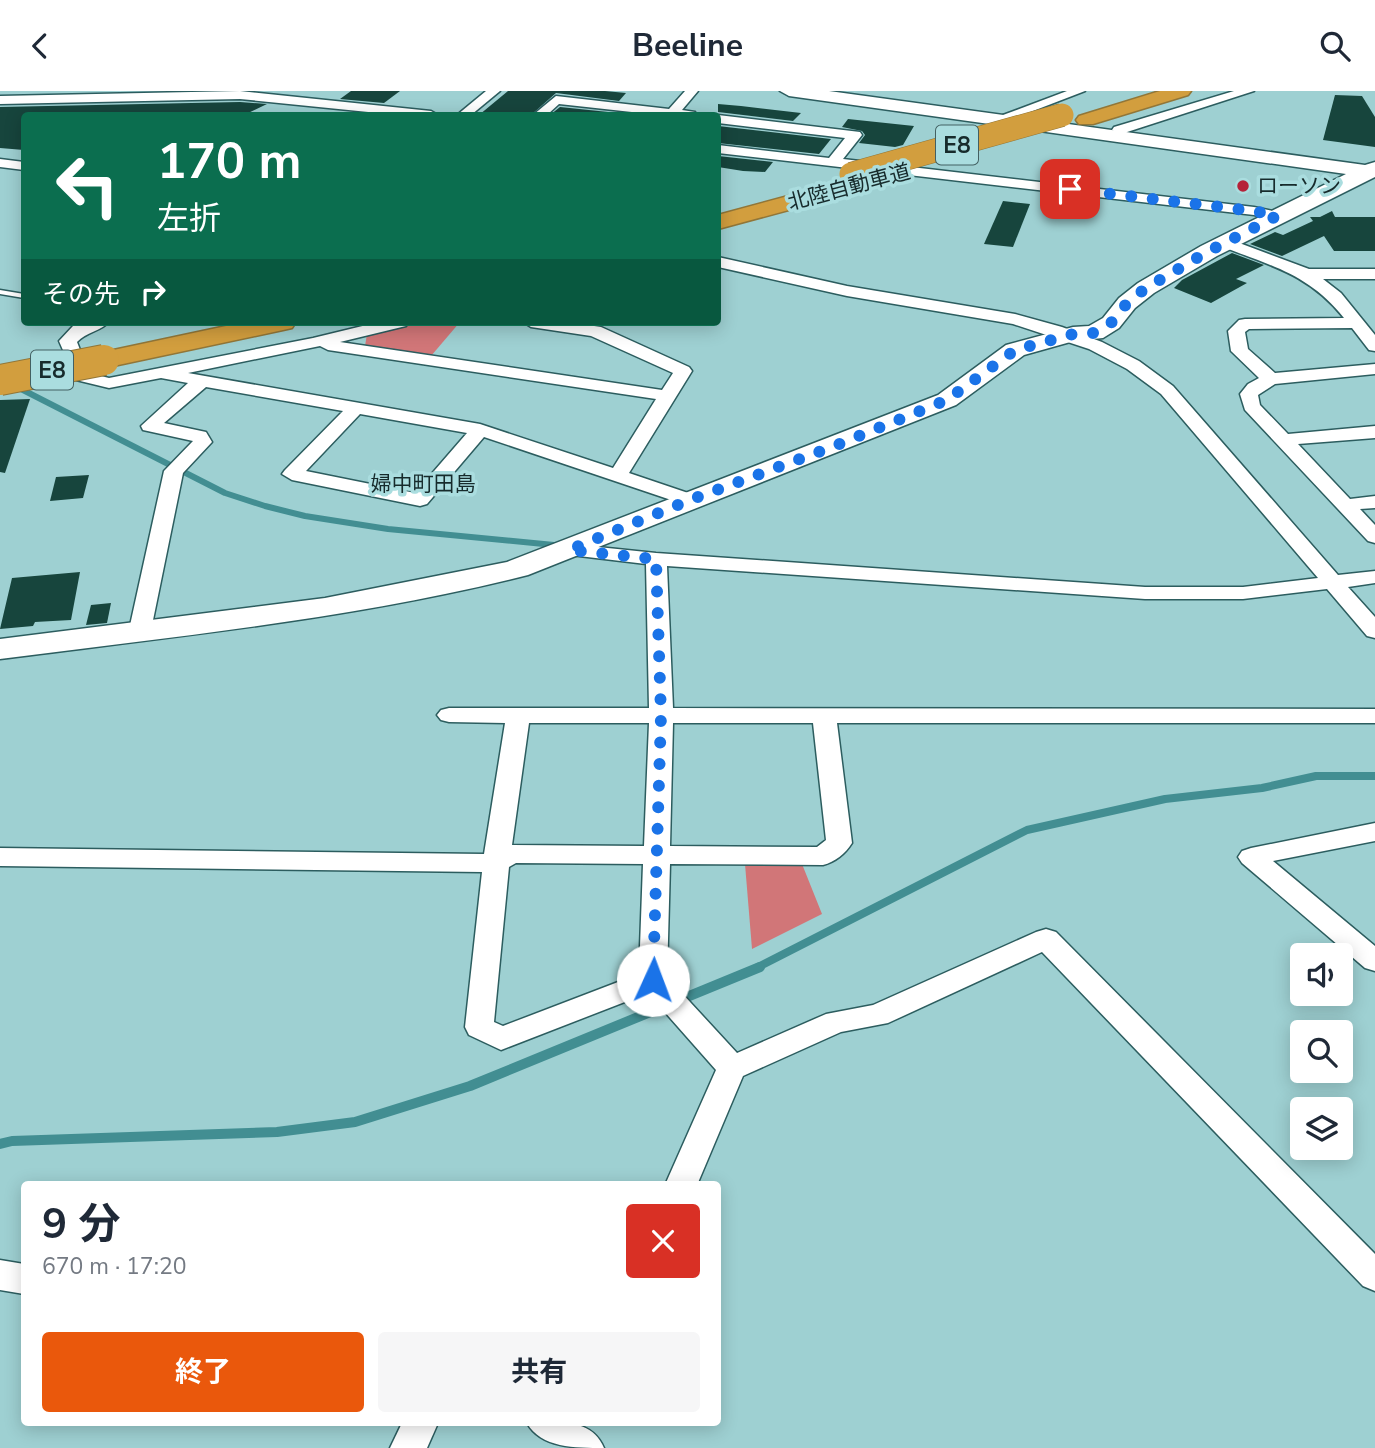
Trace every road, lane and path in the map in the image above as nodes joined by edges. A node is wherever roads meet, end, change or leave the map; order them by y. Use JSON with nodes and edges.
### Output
{"nodes":[{"id":1,"x":494,"y":91,"type":"edge"},
{"id":2,"x":692,"y":91,"type":"edge"},
{"id":3,"x":789,"y":91,"type":"edge"},
{"id":4,"x":1079,"y":91,"type":"edge"},
{"id":5,"x":1142,"y":91,"type":"edge"},
{"id":6,"x":1181,"y":91,"type":"edge"},
{"id":7,"x":1248,"y":91,"type":"edge"},
{"id":8,"x":285,"y":99,"type":"junction"},
{"id":9,"x":0,"y":100,"type":"edge"},
{"id":10,"x":269,"y":110,"type":"dead end"},
{"id":11,"x":376,"y":112,"type":"edge"},
{"id":12,"x":467,"y":112,"type":"edge"},
{"id":13,"x":543,"y":112,"type":"edge"},
{"id":14,"x":649,"y":112,"type":"edge"},
{"id":15,"x":674,"y":112,"type":"edge"},
{"id":16,"x":1010,"y":115,"type":"dead end"},
{"id":17,"x":721,"y":119,"type":"edge"},
{"id":18,"x":1119,"y":130,"type":"dead end"},
{"id":19,"x":721,"y":149,"type":"edge"},
{"id":20,"x":0,"y":163,"type":"edge"},
{"id":21,"x":21,"y":166,"type":"edge"},
{"id":22,"x":842,"y":168,"type":"junction"},
{"id":23,"x":1373,"y":171,"type":"edge"},
{"id":24,"x":721,"y":207,"type":"edge"},
{"id":25,"x":1277,"y":216,"type":"junction"},
{"id":26,"x":721,"y":221,"type":"edge"},
{"id":27,"x":1226,"y":243,"type":"junction"},
{"id":28,"x":721,"y":263,"type":"edge"},
{"id":29,"x":1307,"y":274,"type":"junction"},
{"id":30,"x":1375,"y":275,"type":"edge"},
{"id":31,"x":0,"y":292,"type":"edge"},
{"id":32,"x":21,"y":296,"type":"edge"},
{"id":33,"x":1358,"y":323,"type":"junction"},
{"id":34,"x":192,"y":326,"type":"edge"},
{"id":35,"x":248,"y":326,"type":"edge"},
{"id":36,"x":383,"y":326,"type":"edge"},
{"id":37,"x":559,"y":326,"type":"edge"},
{"id":38,"x":1073,"y":334,"type":"junction"},
{"id":39,"x":101,"y":343,"type":"edge"},
{"id":40,"x":313,"y":343,"type":"junction"},
{"id":41,"x":1375,"y":346,"type":"edge"},
{"id":42,"x":0,"y":365,"type":"edge"},
{"id":43,"x":1375,"y":369,"type":"edge"},
{"id":44,"x":165,"y":374,"type":"junction"},
{"id":45,"x":1271,"y":379,"type":"junction"},
{"id":46,"x":0,"y":380,"type":"edge"},
{"id":47,"x":202,"y":381,"type":"junction"},
{"id":48,"x":669,"y":396,"type":"junction"},
{"id":49,"x":356,"y":408,"type":"junction"},
{"id":50,"x":480,"y":430,"type":"junction"},
{"id":51,"x":1375,"y":432,"type":"edge"},
{"id":52,"x":1285,"y":440,"type":"junction"},
{"id":53,"x":619,"y":474,"type":"junction"},
{"id":54,"x":690,"y":500,"type":"junction"},
{"id":55,"x":1375,"y":502,"type":"edge"},
{"id":56,"x":1345,"y":505,"type":"junction"},
{"id":57,"x":1375,"y":537,"type":"edge"},
{"id":58,"x":569,"y":550,"type":"junction"},
{"id":59,"x":656,"y":559,"type":"junction"},
{"id":60,"x":1375,"y":577,"type":"edge"},
{"id":61,"x":1335,"y":581,"type":"junction"},
{"id":62,"x":141,"y":630,"type":"junction"},
{"id":63,"x":1375,"y":631,"type":"edge"},
{"id":64,"x":0,"y":649,"type":"edge"},
{"id":65,"x":449,"y":715,"type":"dead end"},
{"id":66,"x":661,"y":715,"type":"junction"},
{"id":67,"x":518,"y":716,"type":"junction"},
{"id":68,"x":824,"y":716,"type":"junction"},
{"id":69,"x":1375,"y":716,"type":"edge"},
{"id":70,"x":1375,"y":832,"type":"edge"},
{"id":71,"x":657,"y":855,"type":"junction"},
{"id":72,"x":0,"y":857,"type":"edge"},
{"id":73,"x":496,"y":863,"type":"junction"},
{"id":74,"x":1375,"y":961,"type":"edge"},
{"id":75,"x":653,"y":980,"type":"junction"},
{"id":76,"x":732,"y":1069,"type":"junction"},
{"id":77,"x":683,"y":1181,"type":"edge"},
{"id":78,"x":0,"y":1275,"type":"edge"},
{"id":79,"x":1375,"y":1276,"type":"edge"},
{"id":80,"x":21,"y":1278,"type":"edge"},
{"id":81,"x":419,"y":1426,"type":"edge"},
{"id":82,"x":550,"y":1426,"type":"edge"},
{"id":83,"x":408,"y":1448,"type":"edge"},
{"id":84,"x":586,"y":1448,"type":"edge"}],
"edges":[{"from":1,"to":12,"type":"street"},
{"from":2,"to":15,"type":"street"},
{"from":3,"to":23,"type":"street"},
{"from":4,"to":16,"type":"street"},
{"from":5,"to":22,"type":"highway","name":"北陸自動車道","number":"E8","bridge":true},
{"from":6,"to":26,"type":"highway","name":"北陸自動車道","number":"E8"},
{"from":7,"to":18,"type":"street"},
{"from":8,"to":9,"type":"street"},
{"from":8,"to":10,"type":"street"},
{"from":8,"to":11,"type":"street"},
{"from":13,"to":14,"type":"street"},
{"from":17,"to":22,"type":"street"},
{"from":19,"to":22,"type":"street"},
{"from":20,"to":21,"type":"street"},
{"from":22,"to":24,"type":"highway","name":"北陸自動車道","number":"E8"},
{"from":22,"to":25,"type":"street"},
{"from":23,"to":25,"type":"street"},
{"from":25,"to":27,"type":"street"},
{"from":27,"to":29,"type":"street"},
{"from":27,"to":38,"type":"street"},
{"from":28,"to":38,"type":"street"},
{"from":29,"to":30,"type":"street"},
{"from":29,"to":33,"type":"street"},
{"from":31,"to":32,"type":"lane"},
{"from":33,"to":41,"type":"street"},
{"from":33,"to":45,"type":"street"},
{"from":34,"to":39,"type":"highway","number":"E8"},
{"from":35,"to":39,"type":"highway","number":"E8"},
{"from":36,"to":40,"type":"street"},
{"from":37,"to":48,"type":"street"},
{"from":38,"to":54,"type":"street"},
{"from":38,"to":61,"type":"street"},
{"from":39,"to":42,"type":"highway","number":"E8"},
{"from":39,"to":44,"type":"street"},
{"from":39,"to":46,"type":"highway","number":"E8","bridge":true},
{"from":40,"to":44,"type":"street"},
{"from":40,"to":48,"type":"street"},
{"from":43,"to":45,"type":"street"},
{"from":44,"to":47,"type":"street"},
{"from":45,"to":52,"type":"street"},
{"from":47,"to":49,"type":"street"},
{"from":47,"to":62,"type":"street"},
{"from":48,"to":53,"type":"street"},
{"from":49,"to":50,"type":"street"},
{"from":49,"to":50,"type":"street"},
{"from":50,"to":53,"type":"street"},
{"from":51,"to":52,"type":"street"},
{"from":52,"to":56,"type":"street"},
{"from":53,"to":54,"type":"street"},
{"from":54,"to":58,"type":"street"},
{"from":55,"to":56,"type":"street"},
{"from":56,"to":57,"type":"street"},
{"from":58,"to":59,"type":"street"},
{"from":58,"to":62,"type":"street"},
{"from":59,"to":61,"type":"street"},
{"from":59,"to":66,"type":"street"},
{"from":60,"to":61,"type":"street"},
{"from":61,"to":63,"type":"street"},
{"from":62,"to":64,"type":"street"},
{"from":65,"to":67,"type":"street"},
{"from":66,"to":67,"type":"street"},
{"from":66,"to":68,"type":"street"},
{"from":66,"to":71,"type":"street"},
{"from":67,"to":73,"type":"street"},
{"from":68,"to":69,"type":"street"},
{"from":68,"to":71,"type":"street"},
{"from":70,"to":74,"type":"street"},
{"from":71,"to":73,"type":"street"},
{"from":71,"to":75,"type":"street"},
{"from":72,"to":73,"type":"street"},
{"from":73,"to":75,"type":"street"},
{"from":75,"to":76,"type":"street"},
{"from":76,"to":77,"type":"street"},
{"from":76,"to":79,"type":"street"},
{"from":78,"to":80,"type":"street"},
{"from":81,"to":83,"type":"street"},
{"from":82,"to":84,"type":"street"}]}
